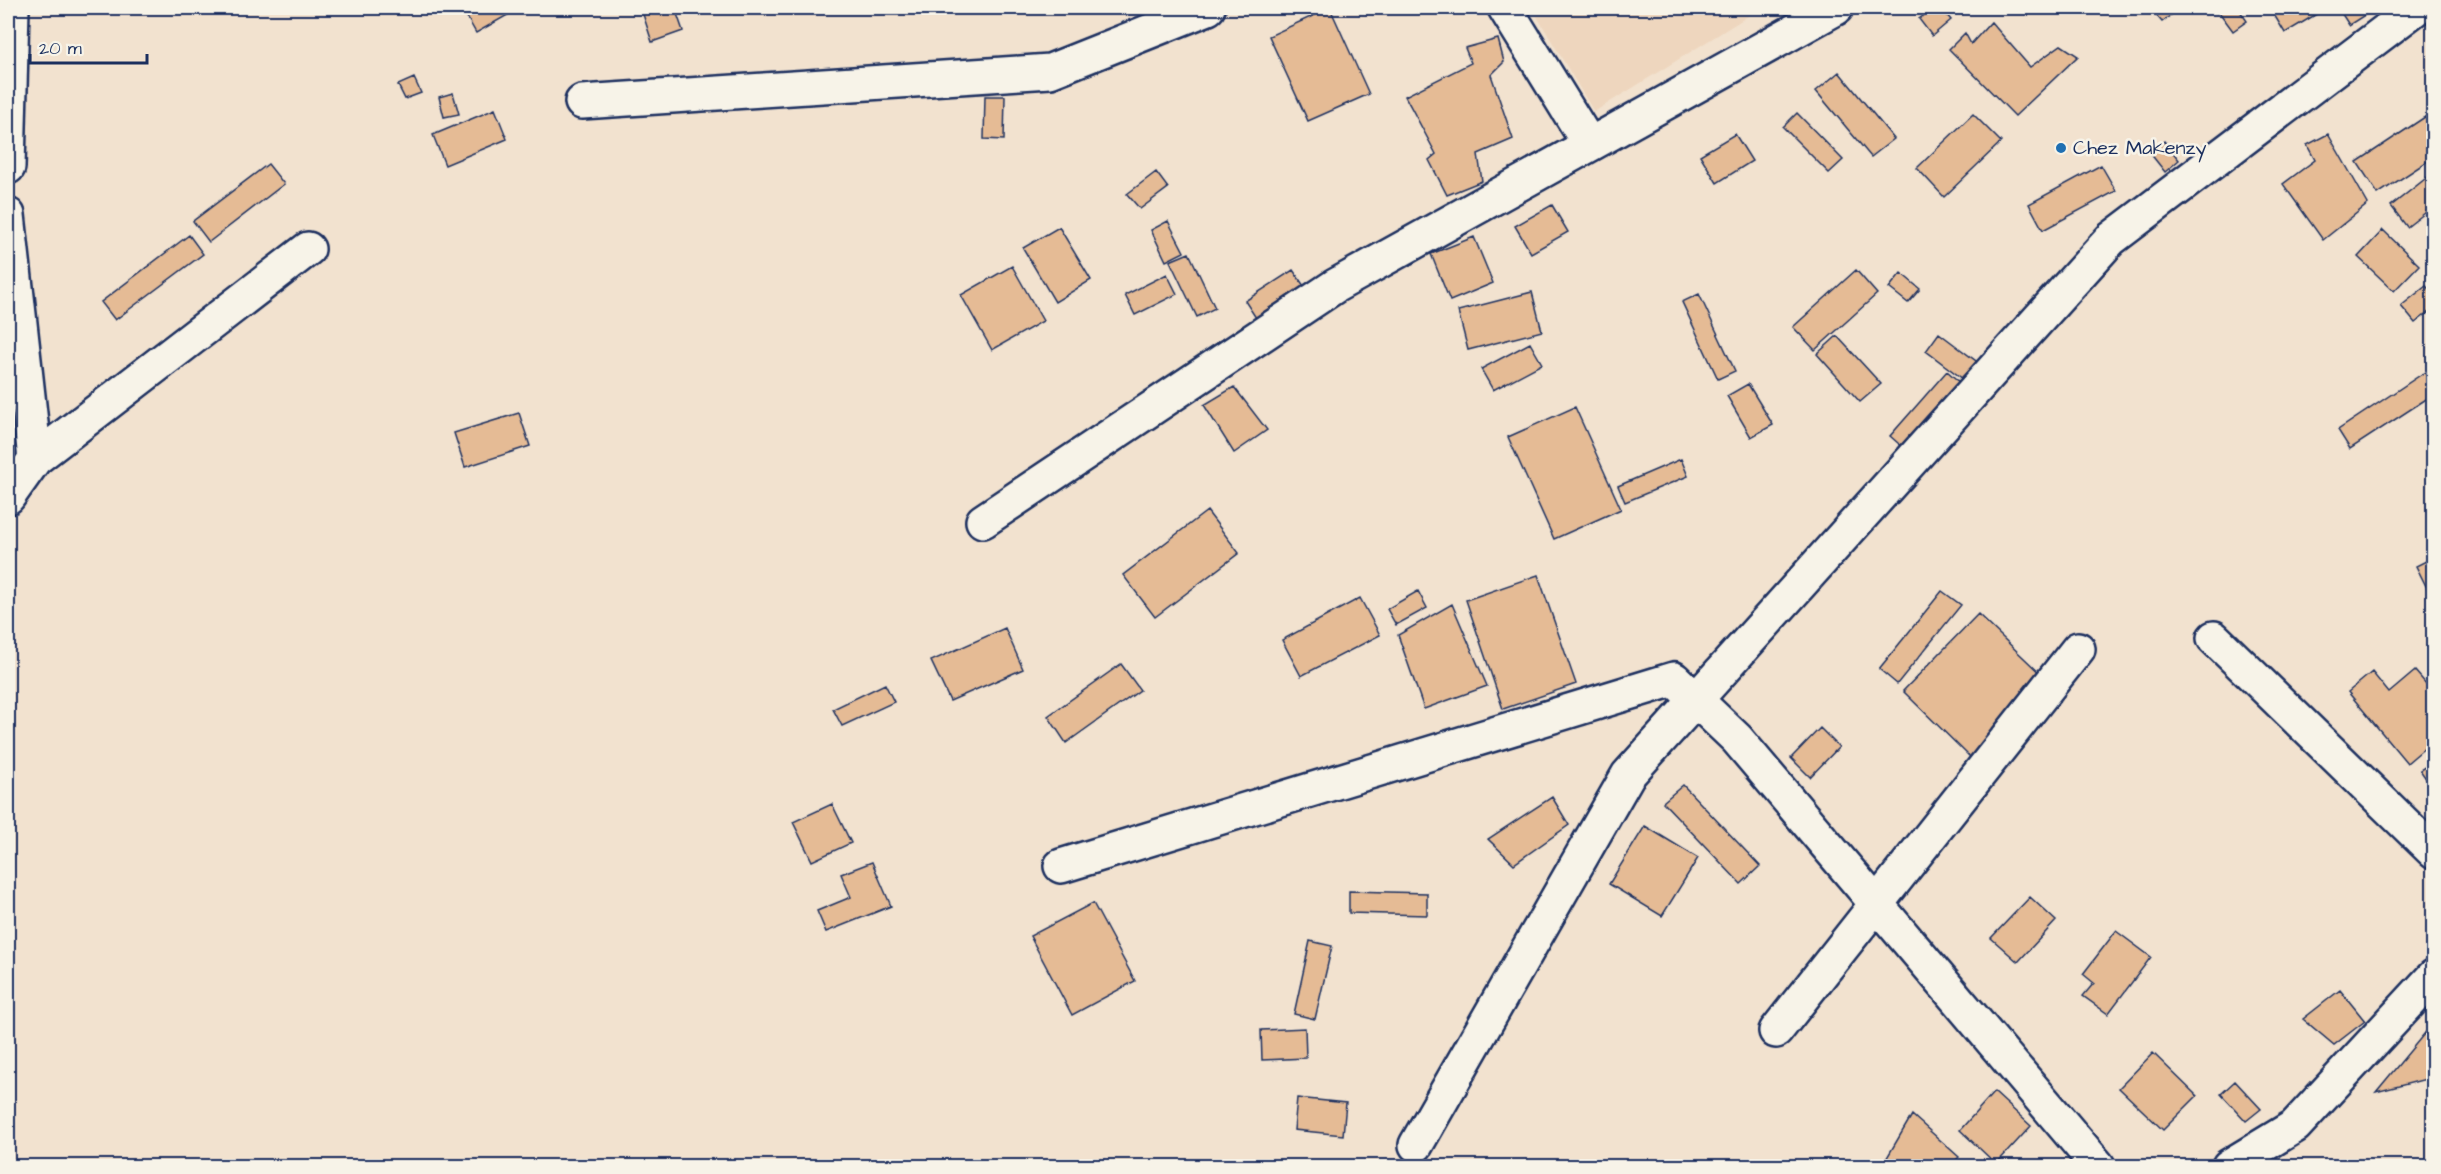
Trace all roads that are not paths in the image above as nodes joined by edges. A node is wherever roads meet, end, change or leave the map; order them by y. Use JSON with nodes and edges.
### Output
{"nodes":[{"id":1,"x":12,"y":8,"type":"edge"},
{"id":2,"x":1208,"y":8,"type":"edge"},
{"id":3,"x":1505,"y":8,"type":"edge"},
{"id":4,"x":1836,"y":8,"type":"edge"},
{"id":5,"x":2416,"y":8,"type":"edge"},
{"id":6,"x":582,"y":102,"type":"dead end"},
{"id":7,"x":8,"y":125,"type":"edge"},
{"id":8,"x":1589,"y":144,"type":"junction"},
{"id":9,"x":8,"y":167,"type":"edge"},
{"id":10,"x":8,"y":215,"type":"edge"},
{"id":11,"x":308,"y":249,"type":"dead end"},
{"id":12,"x":35,"y":459,"type":"junction"},
{"id":13,"x":8,"y":497,"type":"edge"},
{"id":14,"x":983,"y":521,"type":"dead end"},
{"id":15,"x":2214,"y":638,"type":"dead end"},
{"id":16,"x":2078,"y":649,"type":"dead end"},
{"id":17,"x":1696,"y":700,"type":"junction"},
{"id":18,"x":2433,"y":852,"type":"edge"},
{"id":19,"x":1061,"y":866,"type":"dead end"},
{"id":20,"x":1876,"y":904,"type":"junction"},
{"id":21,"x":2433,"y":976,"type":"edge"},
{"id":22,"x":1776,"y":1030,"type":"dead end"},
{"id":23,"x":1416,"y":1145,"type":"dead end"},
{"id":24,"x":2098,"y":1167,"type":"edge"},
{"id":25,"x":2229,"y":1167,"type":"edge"}],
"edges":[{"from":1,"to":7,"type":"street"},
{"from":2,"to":6,"type":"street"},
{"from":3,"to":8,"type":"street"},
{"from":4,"to":8,"type":"street"},
{"from":5,"to":17,"type":"street"},
{"from":7,"to":9,"type":"street"},
{"from":8,"to":14,"type":"street"},
{"from":10,"to":12,"type":"street"},
{"from":11,"to":12,"type":"street"},
{"from":12,"to":13,"type":"street"},
{"from":15,"to":18,"type":"street"},
{"from":16,"to":20,"type":"street"},
{"from":17,"to":19,"type":"street"},
{"from":17,"to":20,"type":"street"},
{"from":17,"to":23,"type":"street"},
{"from":20,"to":22,"type":"street"},
{"from":20,"to":24,"type":"street"},
{"from":21,"to":25,"type":"street"}]}
